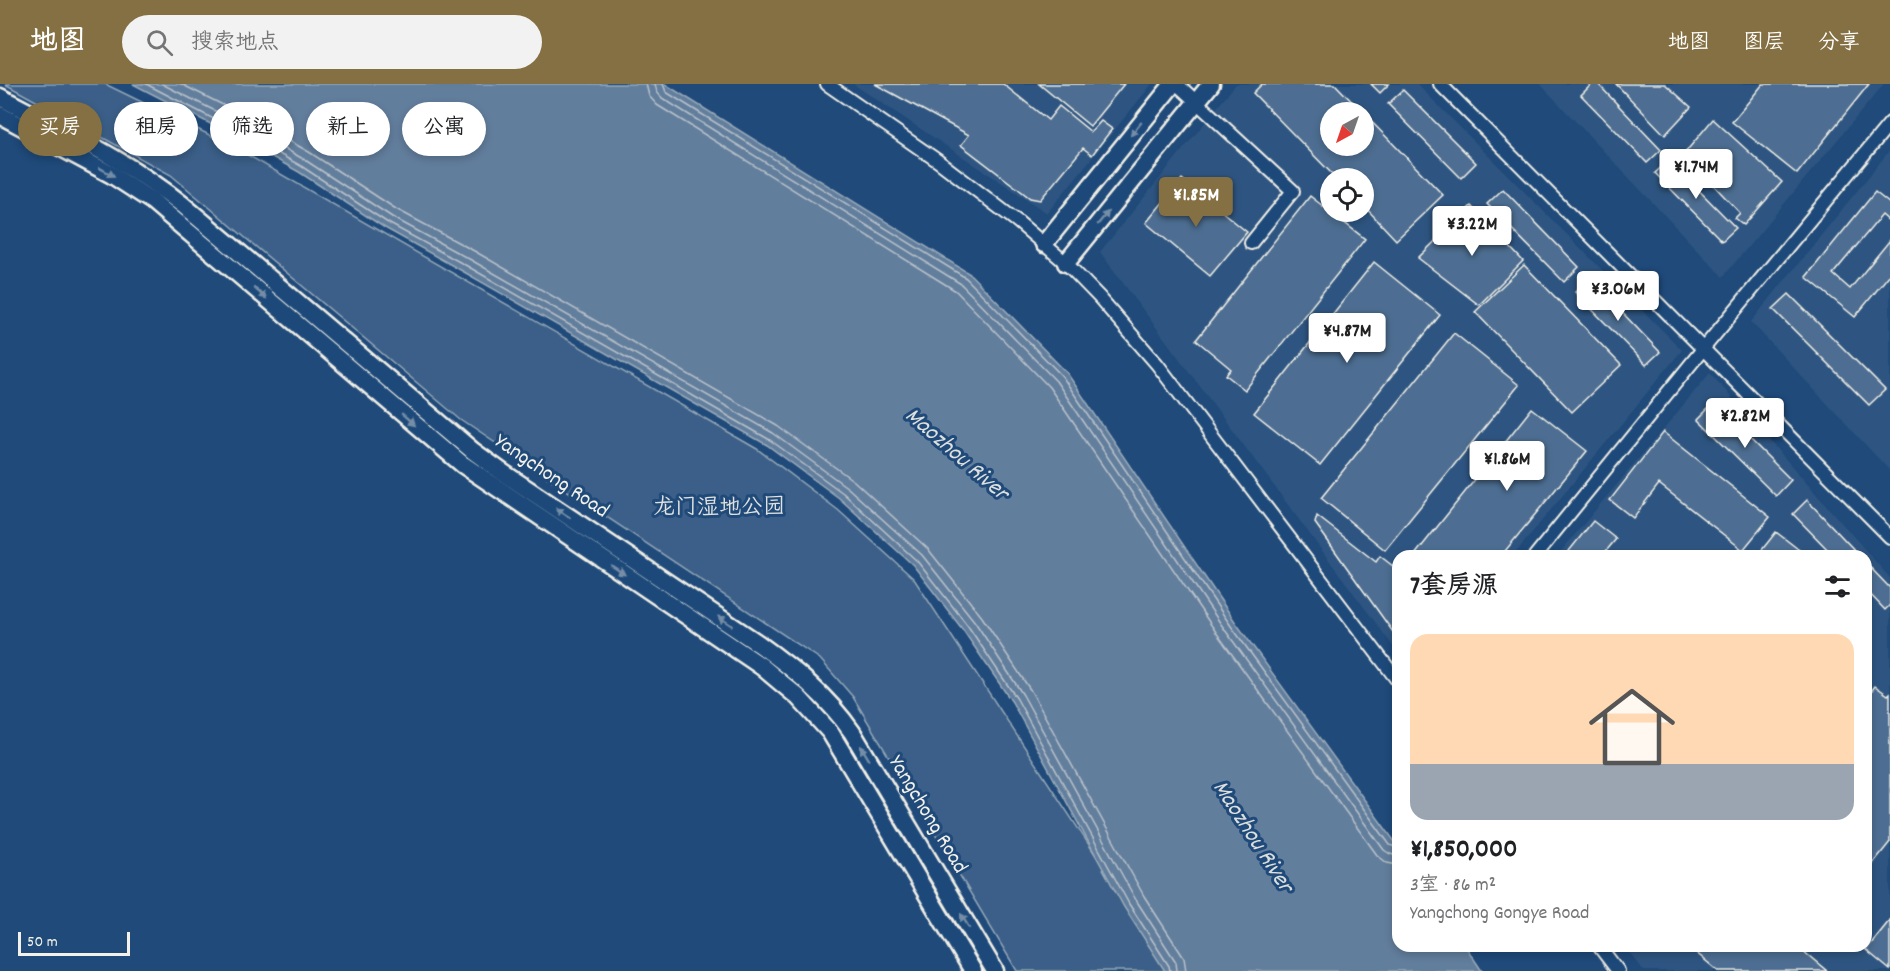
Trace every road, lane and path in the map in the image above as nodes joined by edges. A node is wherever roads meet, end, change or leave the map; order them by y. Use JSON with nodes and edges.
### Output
{"nodes":[{"id":1,"x":827,"y":84,"type":"edge"},
{"id":2,"x":1175,"y":84,"type":"edge"},
{"id":3,"x":1211,"y":84,"type":"edge"},
{"id":4,"x":1440,"y":84,"type":"edge"},
{"id":5,"x":0,"y":97,"type":"edge"},
{"id":6,"x":1197,"y":101,"type":"junction"},
{"id":7,"x":0,"y":115,"type":"edge"},
{"id":8,"x":1890,"y":123,"type":"edge"},
{"id":9,"x":1044,"y":243,"type":"junction"},
{"id":10,"x":1251,"y":243,"type":"dead end"},
{"id":11,"x":1066,"y":263,"type":"junction"},
{"id":12,"x":1703,"y":349,"type":"junction"},
{"id":13,"x":1890,"y":537,"type":"edge"},
{"id":14,"x":1540,"y":550,"type":"edge"},
{"id":15,"x":1392,"y":673,"type":"edge"},
{"id":16,"x":1604,"y":952,"type":"edge"},
{"id":17,"x":973,"y":971,"type":"edge"},
{"id":18,"x":995,"y":971,"type":"edge"},
{"id":19,"x":1618,"y":971,"type":"edge"}],
"edges":[{"from":1,"to":9,"type":"street"},
{"from":2,"to":6,"type":"street"},
{"from":2,"to":9,"type":"street","one_way":true},
{"from":3,"to":6,"type":"street"},
{"from":4,"to":12,"type":"street"},
{"from":18,"to":5,"type":"street","name":"Yangchong Road","one_way":true},
{"from":6,"to":10,"type":"street"},
{"from":11,"to":6,"type":"street","one_way":true},
{"from":7,"to":17,"type":"street","name":"Yangchong Road","one_way":true},
{"from":8,"to":12,"type":"street"},
{"from":9,"to":11,"type":"street"},
{"from":11,"to":15,"type":"street"},
{"from":12,"to":13,"type":"street"},
{"from":12,"to":14,"type":"street"},
{"from":16,"to":19,"type":"street"}]}
